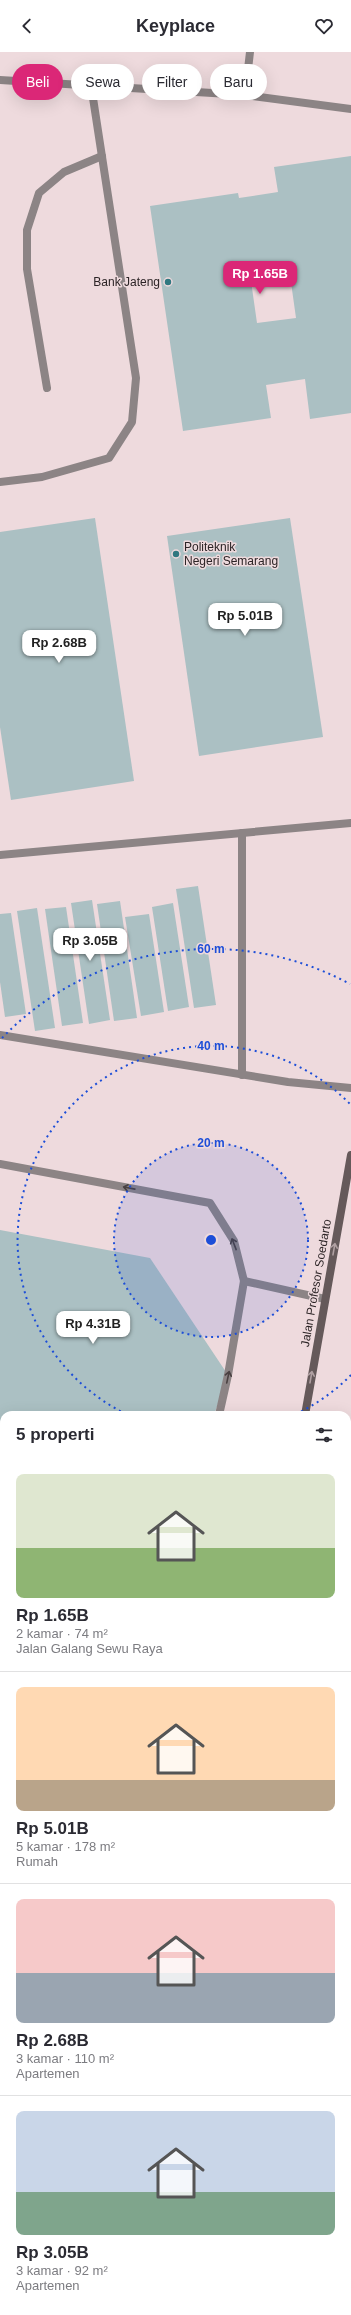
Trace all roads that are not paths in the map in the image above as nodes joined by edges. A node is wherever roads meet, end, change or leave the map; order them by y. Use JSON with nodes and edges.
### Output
{"nodes":[{"id":1,"x":250,"y":52,"type":"edge"},
{"id":2,"x":249,"y":64,"type":"edge"},
{"id":3,"x":0,"y":80,"type":"edge"},
{"id":4,"x":71,"y":84,"type":"edge"},
{"id":5,"x":134,"y":88,"type":"edge"},
{"id":6,"x":210,"y":92,"type":"edge"},
{"id":7,"x":267,"y":97,"type":"edge"},
{"id":8,"x":93,"y":100,"type":"edge"},
{"id":9,"x":351,"y":110,"type":"edge"},
{"id":10,"x":102,"y":156,"type":"junction"},
{"id":11,"x":47,"y":388,"type":"dead end"},
{"id":12,"x":0,"y":482,"type":"edge"},
{"id":13,"x":351,"y":823,"type":"edge"},
{"id":14,"x":242,"y":833,"type":"junction"},
{"id":15,"x":0,"y":855,"type":"edge"},
{"id":16,"x":0,"y":1035,"type":"edge"},
{"id":17,"x":242,"y":1075,"type":"junction"},
{"id":18,"x":351,"y":1088,"type":"edge"},
{"id":19,"x":351,"y":1156,"type":"edge"},
{"id":20,"x":0,"y":1164,"type":"edge"},
{"id":21,"x":244,"y":1281,"type":"junction"},
{"id":22,"x":325,"y":1299,"type":"junction"},
{"id":23,"x":220,"y":1411,"type":"edge"},
{"id":24,"x":305,"y":1411,"type":"edge"}],
"edges":[{"from":1,"to":2,"type":"street"},
{"from":3,"to":4,"type":"street"},
{"from":5,"to":6,"type":"street"},
{"from":7,"to":9,"type":"street"},
{"from":8,"to":10,"type":"street"},
{"from":10,"to":11,"type":"street"},
{"from":10,"to":12,"type":"street"},
{"from":13,"to":14,"type":"street"},
{"from":14,"to":15,"type":"street"},
{"from":14,"to":17,"type":"street"},
{"from":16,"to":17,"type":"street"},
{"from":17,"to":18,"type":"street"},
{"from":22,"to":19,"type":"main road","name":"Jalan Profesor Soedarto","one_way":true},
{"from":21,"to":20,"type":"street","one_way":true},
{"from":21,"to":22,"type":"street"},
{"from":23,"to":21,"type":"street","one_way":true},
{"from":24,"to":22,"type":"main road","name":"Jalan Profesor Soedarto","one_way":true}]}
